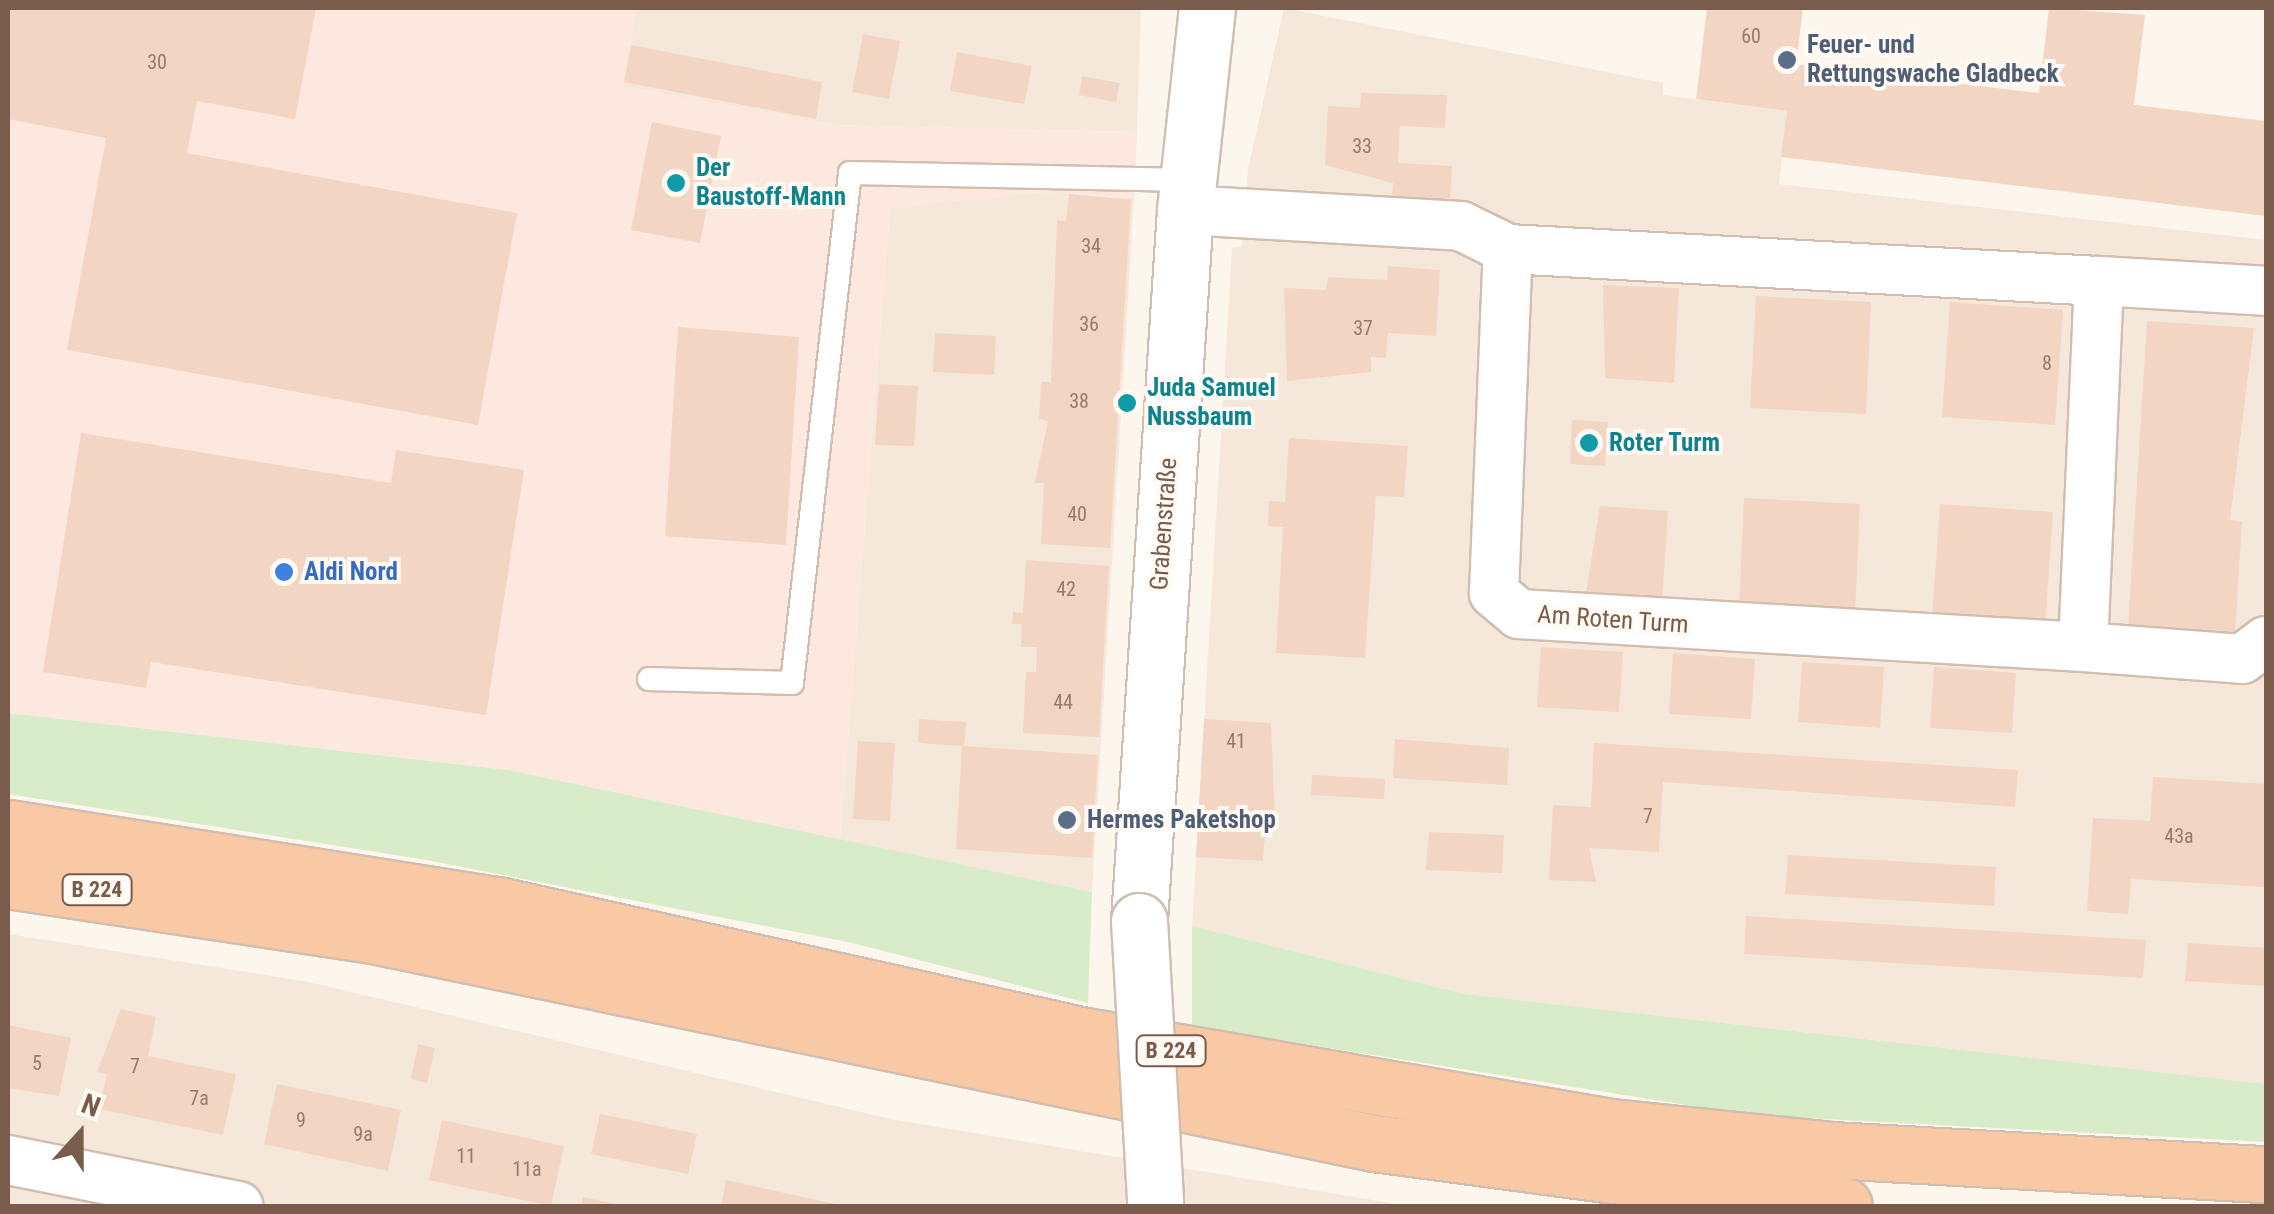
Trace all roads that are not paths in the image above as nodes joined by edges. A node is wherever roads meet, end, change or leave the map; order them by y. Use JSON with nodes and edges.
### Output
{"nodes":[{"id":1,"x":1207,"y":8,"type":"edge"},
{"id":2,"x":1186,"y":195,"type":"junction"},
{"id":3,"x":1508,"y":249,"type":"junction"},
{"id":4,"x":2099,"y":281,"type":"junction"},
{"id":5,"x":2266,"y":291,"type":"edge"},
{"id":6,"x":2266,"y":641,"type":"edge"},
{"id":7,"x":2083,"y":647,"type":"junction"},
{"id":8,"x":649,"y":678,"type":"dead end"},
{"id":9,"x":8,"y":828,"type":"edge"},
{"id":10,"x":8,"y":880,"type":"edge"},
{"id":11,"x":8,"y":1160,"type":"edge"},
{"id":12,"x":2266,"y":1174,"type":"edge"},
{"id":13,"x":1155,"y":1204,"type":"edge"},
{"id":14,"x":238,"y":1206,"type":"edge"},
{"id":15,"x":1844,"y":1206,"type":"edge"}],
"edges":[{"from":1,"to":2,"type":"street","name":"Grabenstraße"},
{"from":2,"to":3,"type":"street"},
{"from":2,"to":8,"type":"lane"},
{"from":2,"to":13,"type":"street","name":"Grabenstraße","bridge":true},
{"from":3,"to":4,"type":"street"},
{"from":3,"to":7,"type":"street","name":"Am Roten Turm"},
{"from":4,"to":5,"type":"street"},
{"from":4,"to":7,"type":"street"},
{"from":6,"to":7,"type":"street","name":"Am Roten Turm"},
{"from":9,"to":12,"type":"highway","number":"B 224"},
{"from":10,"to":15,"type":"highway","number":"B 224"},
{"from":11,"to":14,"type":"street"}]}
